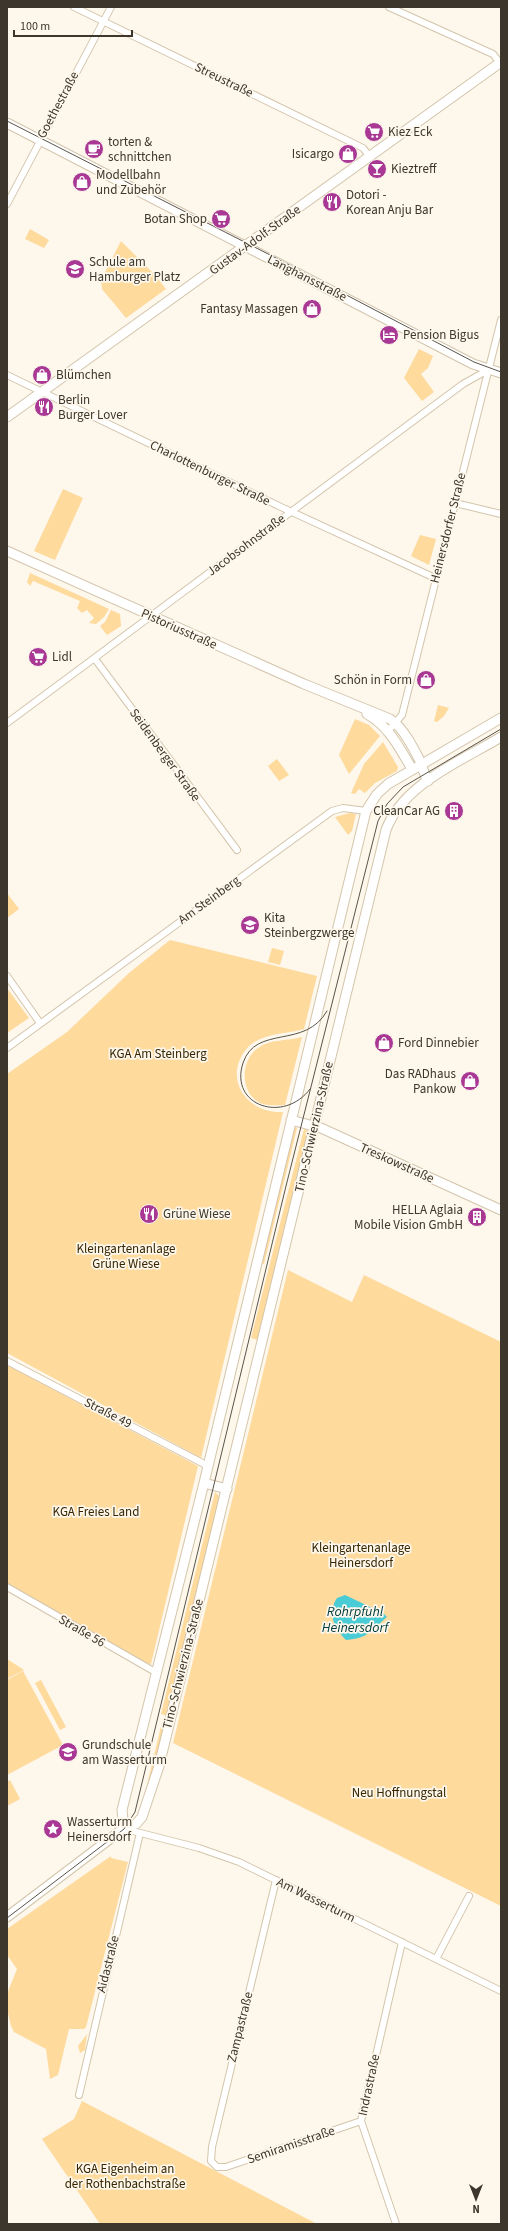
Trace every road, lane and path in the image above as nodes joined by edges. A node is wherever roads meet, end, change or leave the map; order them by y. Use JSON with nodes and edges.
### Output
{"nodes":[{"id":1,"x":74,"y":7,"type":"edge"},
{"id":2,"x":111,"y":7,"type":"edge"},
{"id":3,"x":390,"y":7,"type":"edge"},
{"id":4,"x":103,"y":21,"type":"junction"},
{"id":5,"x":500,"y":63,"type":"edge"},
{"id":6,"x":7,"y":123,"type":"edge"},
{"id":7,"x":40,"y":140,"type":"junction"},
{"id":8,"x":370,"y":157,"type":"junction"},
{"id":9,"x":7,"y":204,"type":"edge"},
{"id":10,"x":246,"y":247,"type":"junction"},
{"id":11,"x":501,"y":320,"type":"edge"},
{"id":12,"x":488,"y":370,"type":"junction"},
{"id":13,"x":501,"y":373,"type":"edge"},
{"id":14,"x":7,"y":375,"type":"edge"},
{"id":15,"x":42,"y":392,"type":"junction"},
{"id":16,"x":7,"y":417,"type":"edge"},
{"id":17,"x":455,"y":503,"type":"junction"},
{"id":18,"x":290,"y":512,"type":"junction"},
{"id":19,"x":501,"y":514,"type":"edge"},
{"id":20,"x":7,"y":551,"type":"edge"},
{"id":21,"x":435,"y":578,"type":"junction"},
{"id":22,"x":151,"y":616,"type":"junction"},
{"id":23,"x":94,"y":659,"type":"junction"},
{"id":24,"x":352,"y":705,"type":"junction"},
{"id":25,"x":501,"y":718,"type":"edge"},
{"id":26,"x":7,"y":723,"type":"edge"},
{"id":27,"x":396,"y":723,"type":"junction"},
{"id":28,"x":388,"y":731,"type":"junction"},
{"id":29,"x":501,"y":737,"type":"edge"},
{"id":30,"x":422,"y":768,"type":"junction"},
{"id":31,"x":412,"y":769,"type":"junction"},
{"id":32,"x":428,"y":781,"type":"junction"},
{"id":33,"x":366,"y":811,"type":"junction"},
{"id":34,"x":237,"y":850,"type":"dead end"},
{"id":35,"x":7,"y":976,"type":"edge"},
{"id":36,"x":40,"y":1023,"type":"junction"},
{"id":37,"x":7,"y":1048,"type":"edge"},
{"id":38,"x":291,"y":1120,"type":"junction"},
{"id":39,"x":315,"y":1126,"type":"junction"},
{"id":40,"x":501,"y":1210,"type":"edge"},
{"id":41,"x":7,"y":1361,"type":"edge"},
{"id":42,"x":208,"y":1466,"type":"junction"},
{"id":43,"x":204,"y":1482,"type":"junction"},
{"id":44,"x":227,"y":1489,"type":"junction"},
{"id":45,"x":7,"y":1587,"type":"edge"},
{"id":46,"x":157,"y":1673,"type":"junction"},
{"id":47,"x":124,"y":1829,"type":"junction"},
{"id":48,"x":140,"y":1833,"type":"junction"},
{"id":49,"x":276,"y":1880,"type":"junction"},
{"id":50,"x":469,"y":1896,"type":"dead end"},
{"id":51,"x":7,"y":1917,"type":"edge"},
{"id":52,"x":402,"y":1942,"type":"junction"},
{"id":53,"x":436,"y":1959,"type":"junction"},
{"id":54,"x":501,"y":1992,"type":"edge"},
{"id":55,"x":79,"y":2095,"type":"dead end"},
{"id":56,"x":361,"y":2121,"type":"junction"},
{"id":57,"x":220,"y":2168,"type":"joint"},
{"id":58,"x":396,"y":2224,"type":"edge"}],
"edges":[{"from":1,"to":4,"type":"street","name":"Streustraße"},
{"from":2,"to":4,"type":"street","name":"Goethestraße"},
{"from":3,"to":5,"type":"street"},
{"from":4,"to":7,"type":"street","name":"Goethestraße"},
{"from":4,"to":8,"type":"street","name":"Streustraße"},
{"from":5,"to":8,"type":"main road","name":"Gustav-Adolf-Straße"},
{"from":6,"to":7,"type":"main road","name":"Langhansstraße"},
{"from":7,"to":9,"type":"street","name":"Goethestraße"},
{"from":7,"to":10,"type":"main road","name":"Langhansstraße"},
{"from":8,"to":10,"type":"main road","name":"Gustav-Adolf-Straße"},
{"from":10,"to":12,"type":"main road","name":"Langhansstraße"},
{"from":10,"to":15,"type":"main road","name":"Gustav-Adolf-Straße"},
{"from":11,"to":12,"type":"street","name":"Heinersdorfer Straße"},
{"from":12,"to":13,"type":"main road","name":"Langhansstraße"},
{"from":12,"to":17,"type":"street","name":"Heinersdorfer Straße"},
{"from":12,"to":18,"type":"street","name":"Jacobsohnstraße"},
{"from":14,"to":15,"type":"street","name":"Charlottenburger Straße"},
{"from":15,"to":16,"type":"main road","name":"Gustav-Adolf-Straße"},
{"from":15,"to":18,"type":"street","name":"Charlottenburger Straße"},
{"from":17,"to":19,"type":"street"},
{"from":17,"to":21,"type":"street","name":"Heinersdorfer Straße"},
{"from":18,"to":21,"type":"street","name":"Charlottenburger Straße"},
{"from":18,"to":22,"type":"street","name":"Jacobsohnstraße"},
{"from":20,"to":22,"type":"main road","name":"Pistoriusstraße"},
{"from":21,"to":27,"type":"street","name":"Heinersdorfer Straße"},
{"from":22,"to":23,"type":"street","name":"Jacobsohnstraße"},
{"from":22,"to":24,"type":"main road","name":"Pistoriusstraße"},
{"from":23,"to":26,"type":"street","name":"Jacobsohnstraße"},
{"from":23,"to":34,"type":"street","name":"Seidenberger Straße"},
{"from":24,"to":27,"type":"main road","name":"Pistoriusstraße"},
{"from":24,"to":28,"type":"main road","name":"Pistoriusstraße"},
{"from":25,"to":30,"type":"main road"},
{"from":27,"to":28,"type":"street","name":"Heinersdorfer Straße"},
{"from":27,"to":30,"type":"main road"},
{"from":28,"to":31,"type":"main road","name":"Pistoriusstraße"},
{"from":29,"to":32,"type":"main road"},
{"from":30,"to":31,"type":"main road"},
{"from":30,"to":32,"type":"main road"},
{"from":31,"to":33,"type":"main road"},
{"from":32,"to":39,"type":"main road","name":"Tino-Schwierzina-Straße"},
{"from":33,"to":36,"type":"street","name":"Am Steinberg"},
{"from":33,"to":38,"type":"main road","name":"Tino-Schwierzina-Straße"},
{"from":35,"to":36,"type":"street"},
{"from":36,"to":37,"type":"street","name":"Am Steinberg"},
{"from":38,"to":39,"type":"main road","name":"Treskowstraße"},
{"from":38,"to":42,"type":"main road","name":"Tino-Schwierzina-Straße"},
{"from":39,"to":40,"type":"main road","name":"Treskowstraße"},
{"from":39,"to":44,"type":"main road","name":"Tino-Schwierzina-Straße"},
{"from":41,"to":42,"type":"street","name":"Straße 49"},
{"from":42,"to":43,"type":"main road","name":"Tino-Schwierzina-Straße"},
{"from":43,"to":44,"type":"main road"},
{"from":43,"to":46,"type":"main road","name":"Tino-Schwierzina-Straße"},
{"from":44,"to":47,"type":"main road","name":"Tino-Schwierzina-Straße"},
{"from":45,"to":46,"type":"street","name":"Straße 56"},
{"from":46,"to":47,"type":"main road","name":"Tino-Schwierzina-Straße"},
{"from":47,"to":48,"type":"street","name":"Am Wasserturm"},
{"from":47,"to":51,"type":"main road","name":"Tino-Schwierzina-Straße"},
{"from":48,"to":49,"type":"street","name":"Am Wasserturm"},
{"from":48,"to":55,"type":"street","name":"Aidastraße"},
{"from":49,"to":52,"type":"street","name":"Am Wasserturm"},
{"from":49,"to":57,"type":"street","name":"Zampastraße"},
{"from":50,"to":53,"type":"street"},
{"from":52,"to":53,"type":"street","name":"Am Wasserturm"},
{"from":52,"to":56,"type":"street","name":"Indrastraße"},
{"from":53,"to":54,"type":"street","name":"Am Wasserturm"},
{"from":56,"to":57,"type":"street","name":"Semiramisstraße"},
{"from":56,"to":58,"type":"street","name":"Indrastraße"}]}
